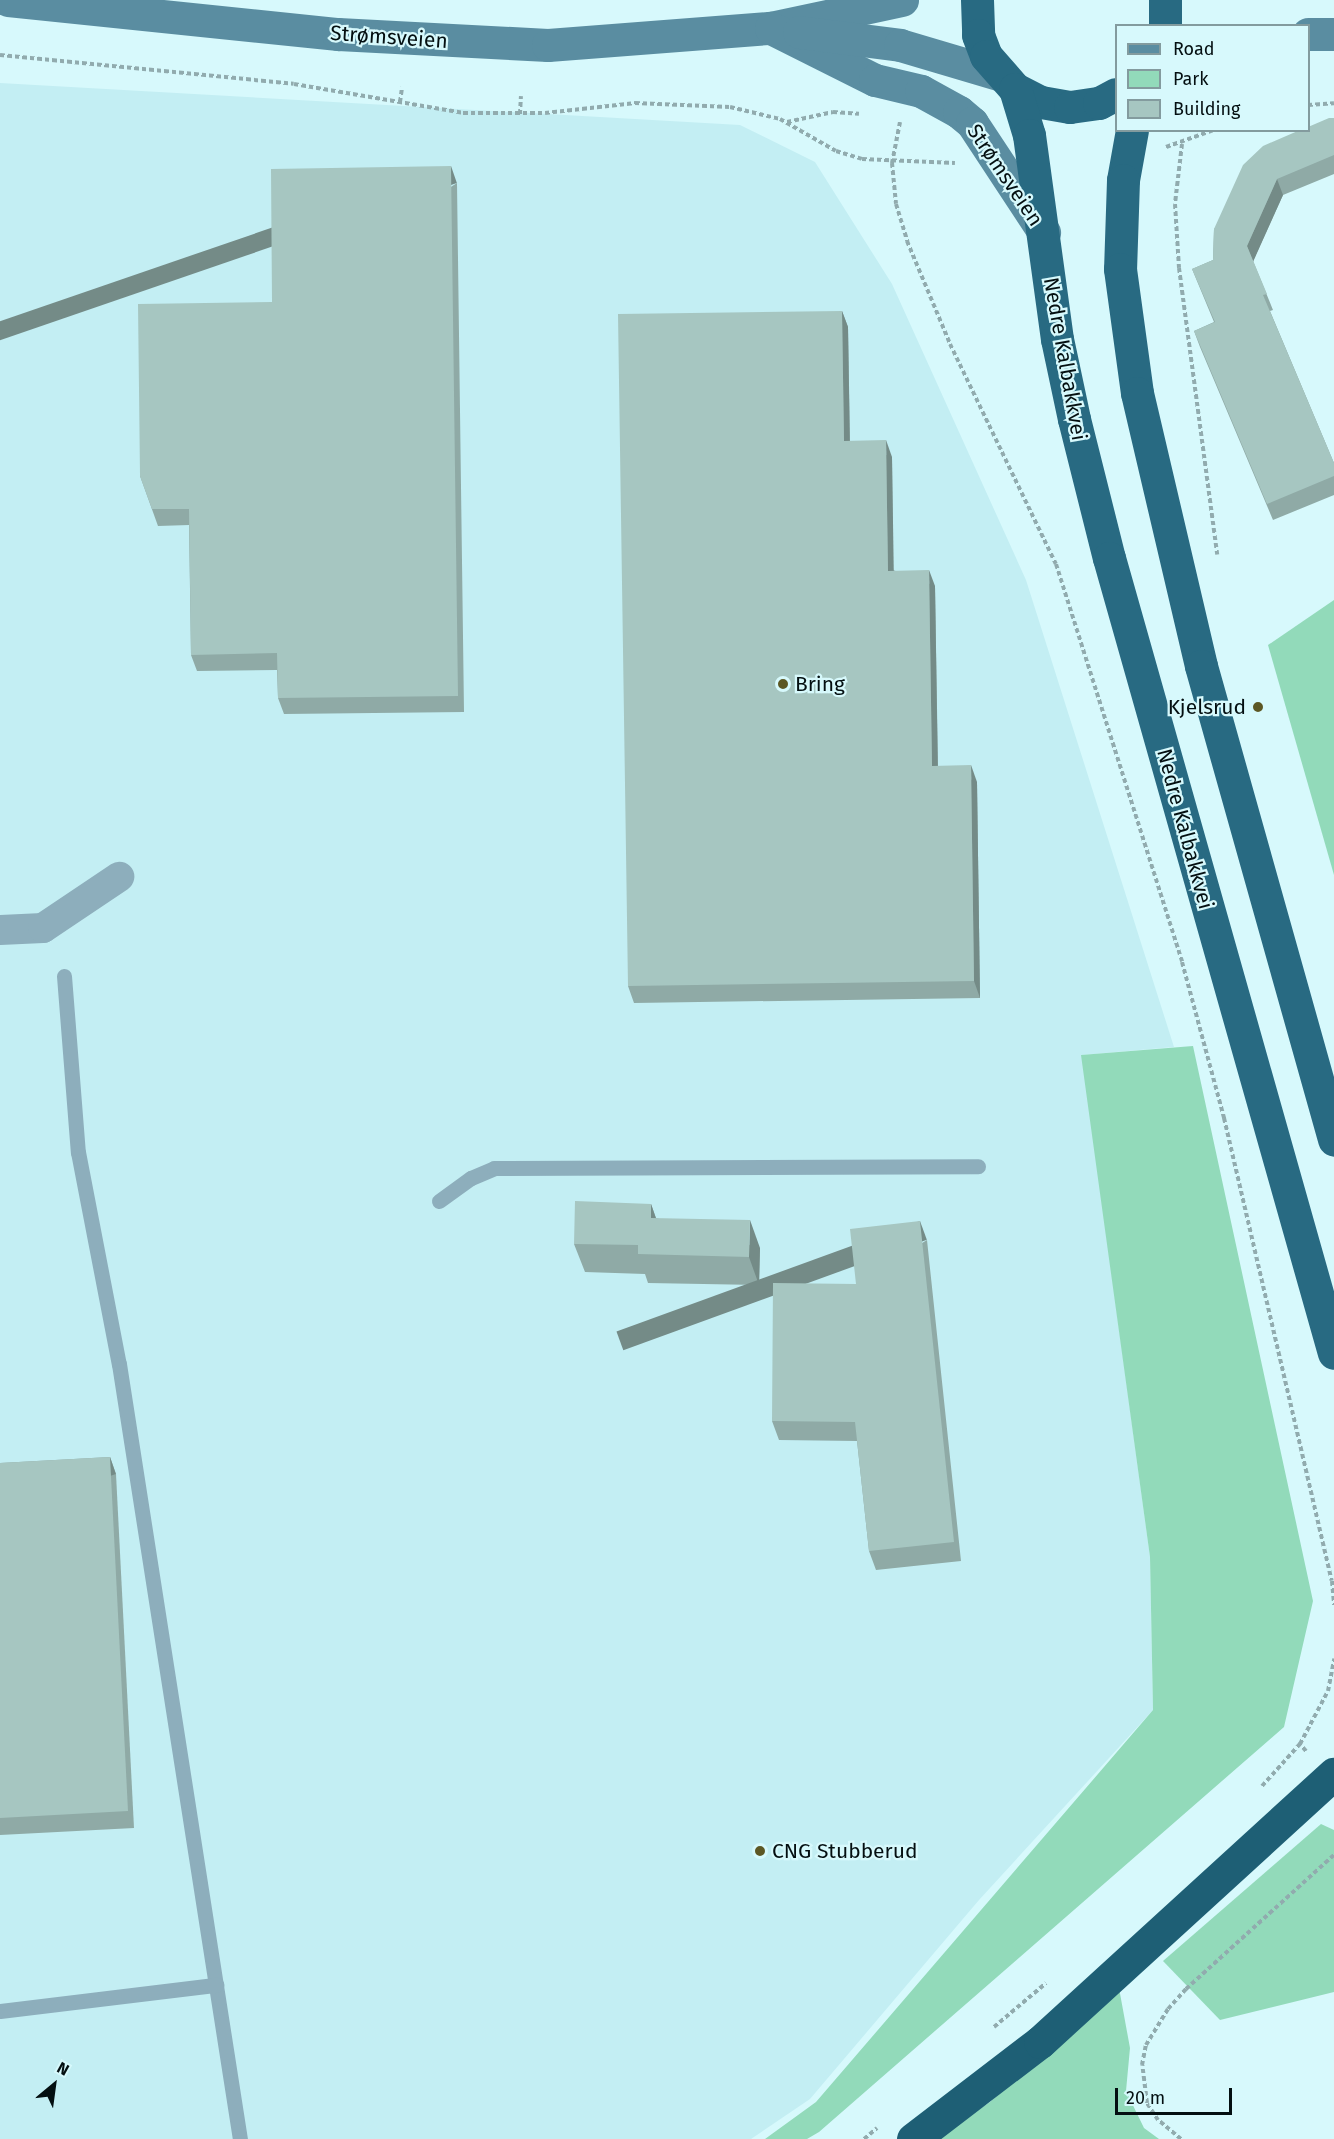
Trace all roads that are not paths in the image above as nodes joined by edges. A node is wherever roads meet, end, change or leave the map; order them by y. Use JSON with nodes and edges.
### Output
{"nodes":[{"id":1,"x":8,"y":0,"type":"edge"},
{"id":2,"x":902,"y":0,"type":"edge"},
{"id":3,"x":976,"y":0,"type":"edge"},
{"id":4,"x":1165,"y":0,"type":"edge"},
{"id":5,"x":1165,"y":24,"type":"edge"},
{"id":6,"x":771,"y":28,"type":"junction"},
{"id":7,"x":1310,"y":34,"type":"edge"},
{"id":8,"x":1334,"y":34,"type":"edge"},
{"id":9,"x":1007,"y":82,"type":"junction"},
{"id":10,"x":1115,"y":95,"type":"edge"},
{"id":11,"x":1132,"y":132,"type":"edge"},
{"id":12,"x":1044,"y":232,"type":"junction"},
{"id":13,"x":119,"y":877,"type":"dead end"},
{"id":14,"x":0,"y":930,"type":"edge"},
{"id":15,"x":64,"y":976,"type":"dead end"},
{"id":16,"x":1334,"y":1140,"type":"edge"},
{"id":17,"x":978,"y":1166,"type":"dead end"},
{"id":18,"x":439,"y":1200,"type":"dead end"},
{"id":19,"x":1334,"y":1353,"type":"edge"},
{"id":20,"x":1323,"y":1766,"type":"edge"},
{"id":21,"x":216,"y":1985,"type":"junction"},
{"id":22,"x":0,"y":2012,"type":"edge"},
{"id":23,"x":240,"y":2139,"type":"edge"},
{"id":24,"x":913,"y":2139,"type":"edge"}],
"edges":[{"from":1,"to":6,"type":"main road","name":"Strømsveien"},
{"from":2,"to":6,"type":"main road","name":"Strømsveien"},
{"from":3,"to":9,"type":"highway","name":"Nedre Kalbakkvei"},
{"from":4,"to":5,"type":"highway"},
{"from":6,"to":9,"type":"main road","name":"Strømsveien"},
{"from":6,"to":12,"type":"main road","name":"Strømsveien"},
{"from":7,"to":8,"type":"main road"},
{"from":9,"to":10,"type":"highway"},
{"from":9,"to":12,"type":"highway","name":"Nedre Kalbakkvei"},
{"from":11,"to":16,"type":"highway"},
{"from":12,"to":19,"type":"highway","name":"Nedre Kalbakkvei"},
{"from":13,"to":14,"type":"street"},
{"from":15,"to":21,"type":"lane"},
{"from":17,"to":18,"type":"lane"},
{"from":20,"to":24,"type":"highway"},
{"from":21,"to":22,"type":"lane"},
{"from":21,"to":23,"type":"lane"}]}
